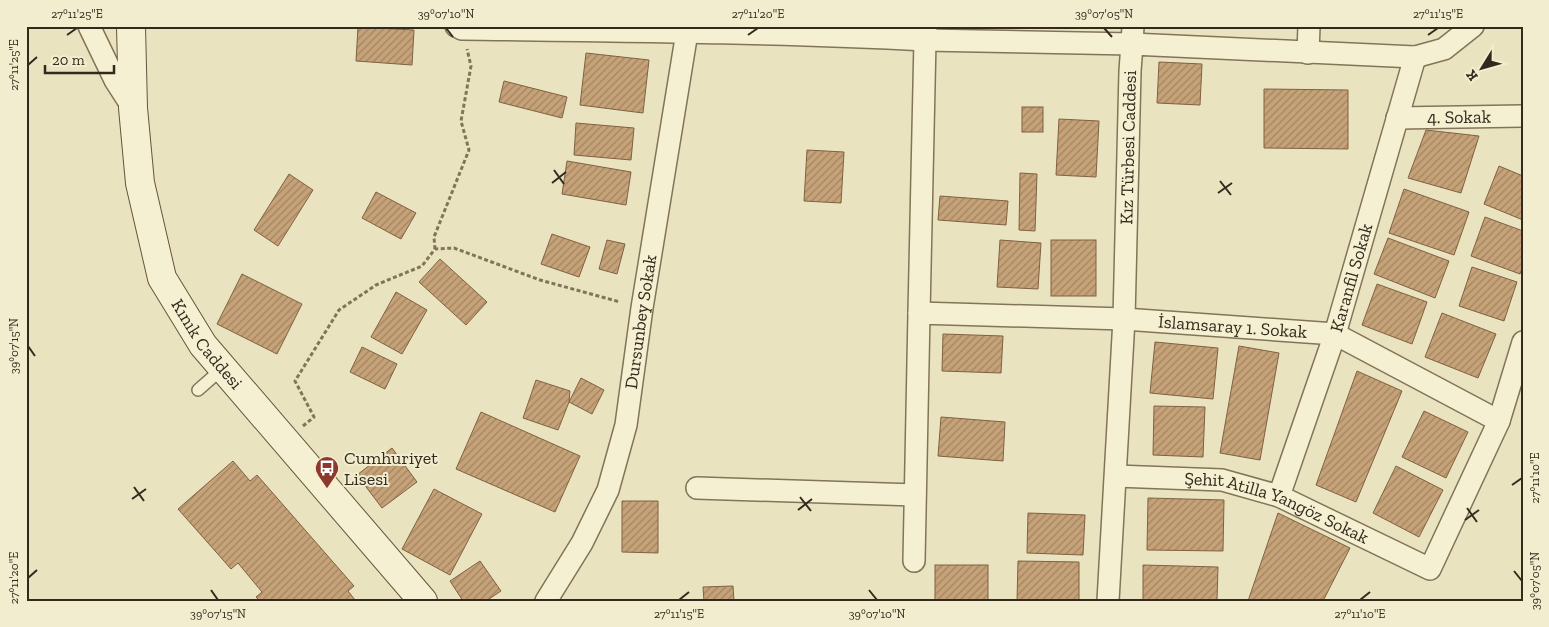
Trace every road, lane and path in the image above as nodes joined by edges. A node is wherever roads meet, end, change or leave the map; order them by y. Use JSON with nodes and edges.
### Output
{"nodes":[{"id":1,"x":89,"y":26,"type":"edge"},
{"id":2,"x":131,"y":26,"type":"edge"},
{"id":3,"x":1309,"y":26,"type":"edge"},
{"id":4,"x":1473,"y":26,"type":"edge"},
{"id":5,"x":459,"y":28,"type":"edge"},
{"id":6,"x":688,"y":29,"type":"edge"},
{"id":7,"x":839,"y":31,"type":"edge"},
{"id":8,"x":926,"y":33,"type":"edge"},
{"id":9,"x":1132,"y":35,"type":"edge"},
{"id":10,"x":1308,"y":53,"type":"junction"},
{"id":11,"x":1415,"y":57,"type":"junction"},
{"id":12,"x":133,"y":108,"type":"junction"},
{"id":13,"x":1523,"y":116,"type":"edge"},
{"id":14,"x":1397,"y":118,"type":"junction"},
{"id":15,"x":435,"y":248,"type":"junction"},
{"id":16,"x":642,"y":308,"type":"junction"},
{"id":17,"x":918,"y":313,"type":"junction"},
{"id":18,"x":1124,"y":319,"type":"junction"},
{"id":19,"x":1335,"y":334,"type":"junction"},
{"id":20,"x":1523,"y":342,"type":"edge"},
{"id":21,"x":223,"y":368,"type":"junction"},
{"id":22,"x":198,"y":390,"type":"dead end"},
{"id":23,"x":1499,"y":421,"type":"junction"},
{"id":24,"x":284,"y":439,"type":"junction"},
{"id":25,"x":1116,"y":476,"type":"junction"},
{"id":26,"x":697,"y":488,"type":"dead end"},
{"id":27,"x":915,"y":495,"type":"junction"},
{"id":28,"x":1279,"y":496,"type":"junction"},
{"id":29,"x":914,"y":561,"type":"dead end"},
{"id":30,"x":423,"y":601,"type":"edge"},
{"id":31,"x":546,"y":601,"type":"edge"},
{"id":32,"x":1108,"y":601,"type":"edge"}],
"edges":[{"from":1,"to":12,"type":"street"},
{"from":2,"to":12,"type":"main road","name":"Kınık Caddesi"},
{"from":3,"to":10,"type":"street"},
{"from":4,"to":11,"type":"street","name":"Kız Türbesi Caddesi"},
{"from":5,"to":6,"type":"street"},
{"from":5,"to":15,"type":"path"},
{"from":6,"to":7,"type":"street"},
{"from":6,"to":16,"type":"street","name":"Dursunbey Sokak"},
{"from":7,"to":8,"type":"street"},
{"from":8,"to":9,"type":"street"},
{"from":8,"to":17,"type":"street"},
{"from":9,"to":10,"type":"street","name":"Kız Türbesi Caddesi"},
{"from":9,"to":18,"type":"street","name":"Kız Türbesi Caddesi"},
{"from":10,"to":11,"type":"street","name":"Kız Türbesi Caddesi"},
{"from":11,"to":14,"type":"street","name":"Karanfil Sokak"},
{"from":12,"to":21,"type":"main road","name":"Kınık Caddesi"},
{"from":13,"to":14,"type":"street","name":"4. Sokak"},
{"from":14,"to":19,"type":"street","name":"Karanfil Sokak"},
{"from":15,"to":16,"type":"path"},
{"from":15,"to":24,"type":"path"},
{"from":16,"to":31,"type":"street","name":"Dursunbey Sokak"},
{"from":17,"to":18,"type":"street","name":"İslamsaray 1. Sokak"},
{"from":17,"to":27,"type":"street"},
{"from":18,"to":19,"type":"street","name":"İslamsaray 1. Sokak"},
{"from":18,"to":25,"type":"street","name":"Kız Türbesi Caddesi"},
{"from":19,"to":23,"type":"street","name":"İslamsaray 1. Sokak"},
{"from":19,"to":28,"type":"street","name":"Karanfil Sokak"},
{"from":20,"to":23,"type":"street"},
{"from":21,"to":22,"type":"lane"},
{"from":21,"to":24,"type":"main road","name":"Kınık Caddesi"},
{"from":23,"to":28,"type":"street","name":"Şehit Atilla Yangöz Sokak"},
{"from":24,"to":30,"type":"main road","name":"Kınık Caddesi"},
{"from":25,"to":28,"type":"street","name":"Şehit Atilla Yangöz Sokak"},
{"from":25,"to":32,"type":"street","name":"Kız Türbesi Caddesi"},
{"from":26,"to":27,"type":"street"},
{"from":27,"to":29,"type":"street"}]}
